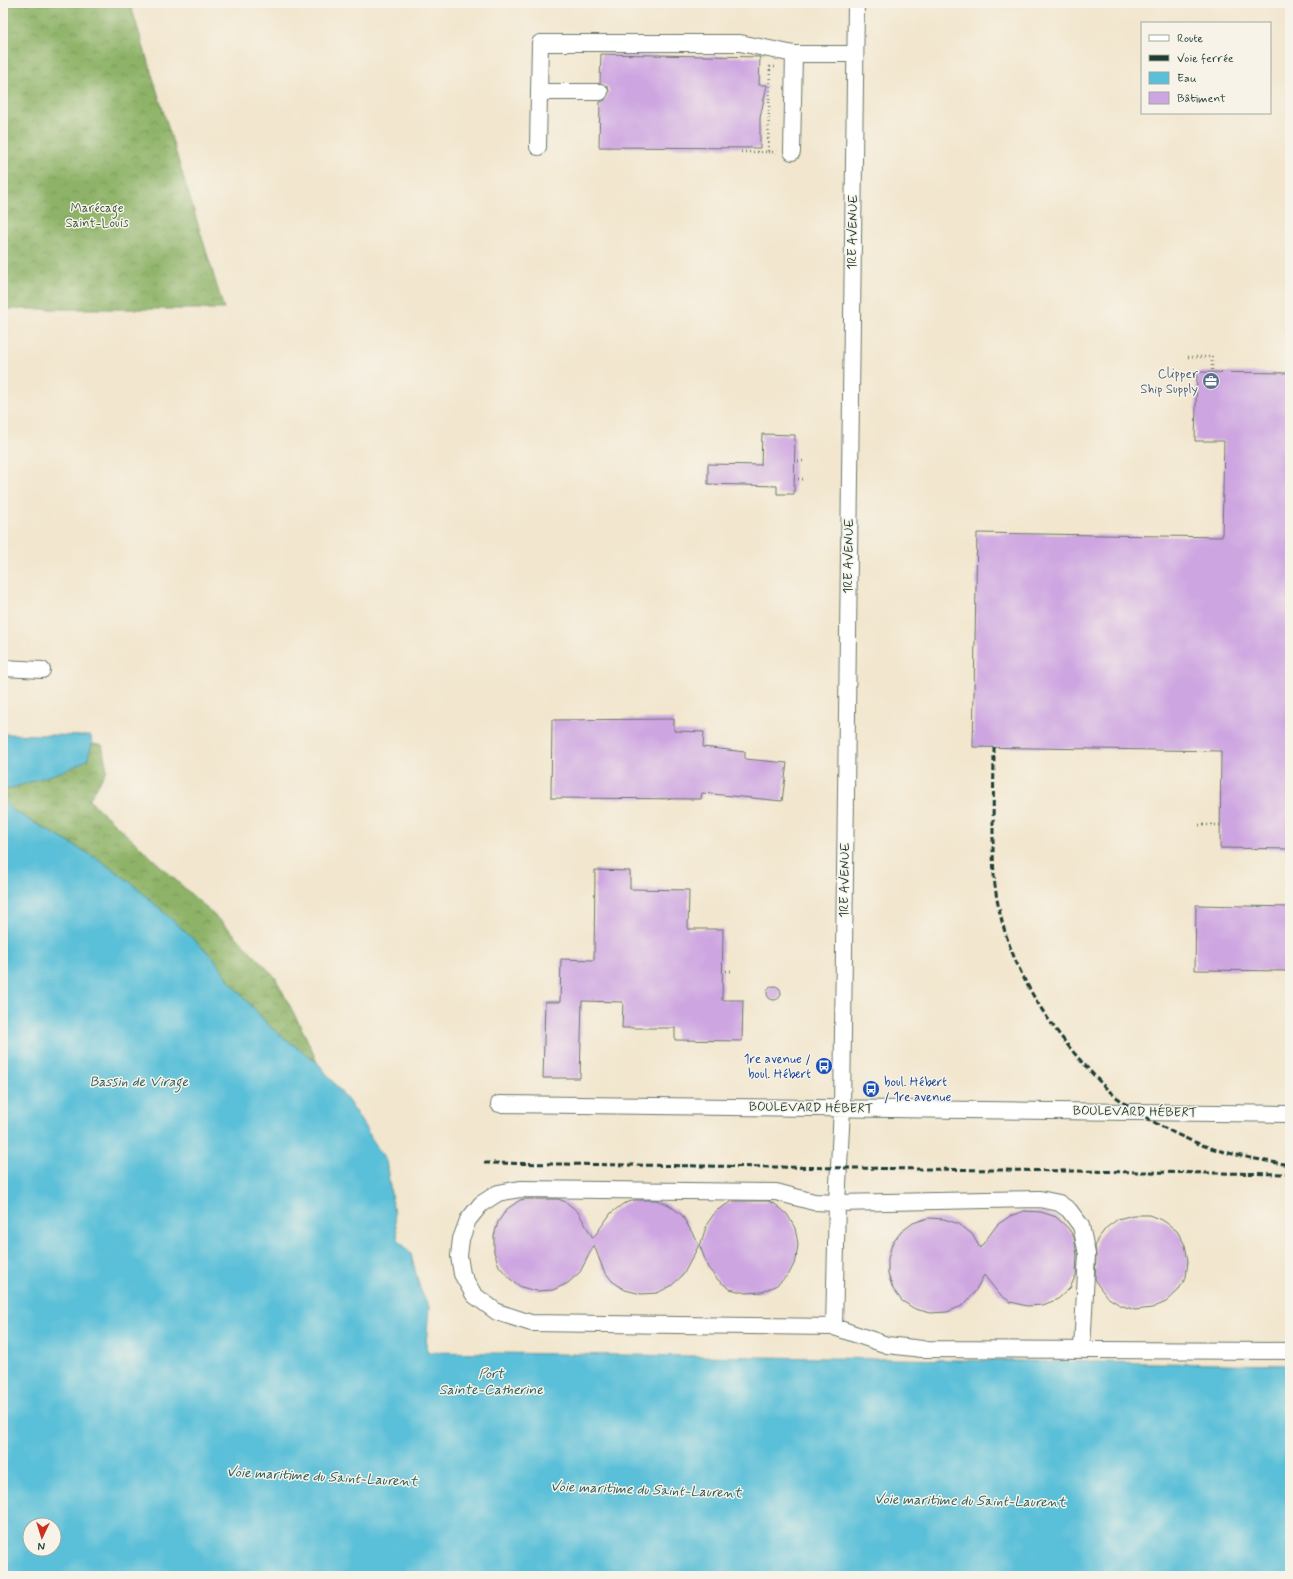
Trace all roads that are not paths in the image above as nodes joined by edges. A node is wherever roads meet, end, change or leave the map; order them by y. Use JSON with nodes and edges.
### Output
{"nodes":[{"id":1,"x":856,"y":3,"type":"edge"},
{"id":2,"x":794,"y":54,"type":"junction"},
{"id":3,"x":855,"y":54,"type":"junction"},
{"id":4,"x":539,"y":92,"type":"junction"},
{"id":5,"x":600,"y":92,"type":"dead end"},
{"id":6,"x":538,"y":147,"type":"dead end"},
{"id":7,"x":792,"y":152,"type":"dead end"},
{"id":8,"x":3,"y":668,"type":"edge"},
{"id":9,"x":42,"y":670,"type":"dead end"},
{"id":10,"x":499,"y":1104,"type":"dead end"},
{"id":11,"x":842,"y":1109,"type":"junction"},
{"id":12,"x":1290,"y":1114,"type":"edge"},
{"id":13,"x":837,"y":1203,"type":"junction"},
{"id":14,"x":834,"y":1327,"type":"junction"},
{"id":15,"x":1082,"y":1349,"type":"junction"},
{"id":16,"x":1290,"y":1351,"type":"edge"}],
"edges":[{"from":1,"to":3,"type":"street","name":"1RE AVENUE"},
{"from":2,"to":3,"type":"street"},
{"from":2,"to":4,"type":"street"},
{"from":2,"to":7,"type":"street"},
{"from":3,"to":11,"type":"street","name":"1RE AVENUE"},
{"from":4,"to":5,"type":"street"},
{"from":4,"to":6,"type":"street"},
{"from":8,"to":9,"type":"street"},
{"from":10,"to":11,"type":"street","name":"BOULEVARD HÉBERT"},
{"from":11,"to":12,"type":"street","name":"BOULEVARD HÉBERT"},
{"from":11,"to":13,"type":"street","name":"1RE AVENUE"},
{"from":13,"to":14,"type":"street","name":"1RE AVENUE"},
{"from":13,"to":14,"type":"street"},
{"from":13,"to":15,"type":"street"},
{"from":14,"to":15,"type":"street"},
{"from":15,"to":16,"type":"street"}]}
